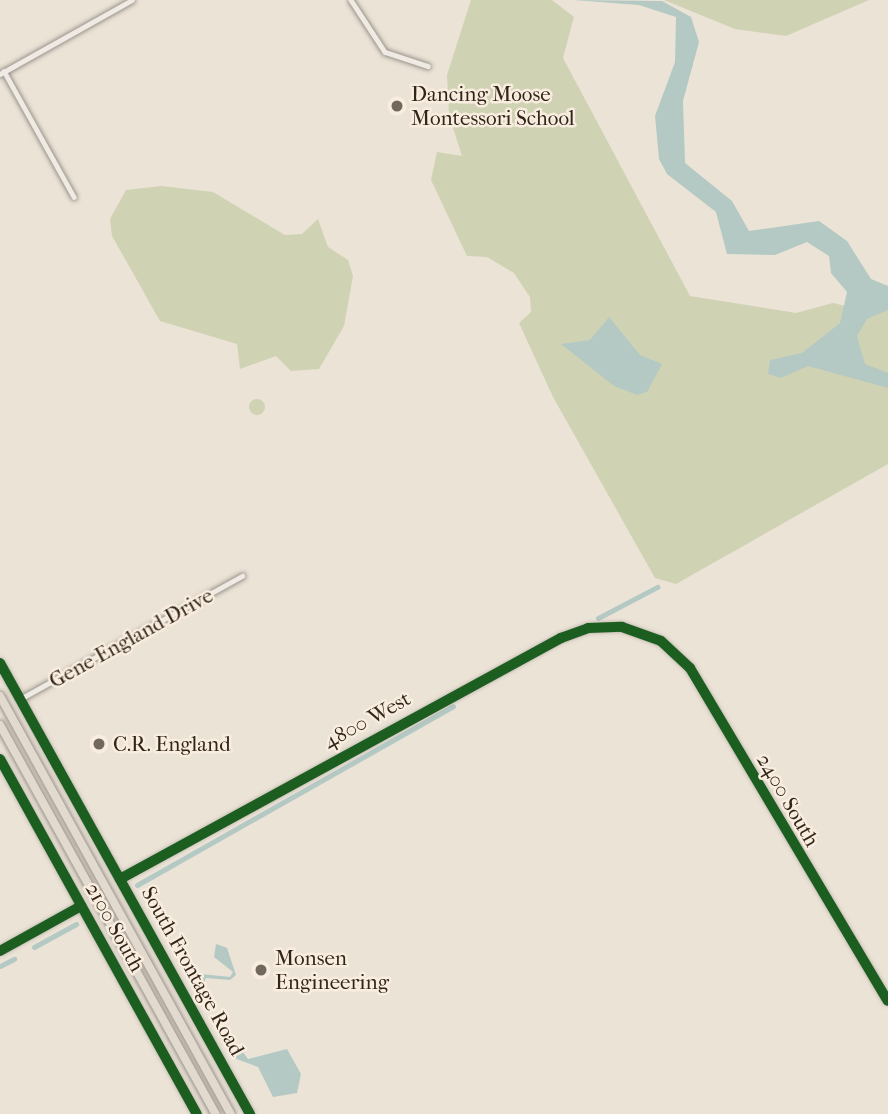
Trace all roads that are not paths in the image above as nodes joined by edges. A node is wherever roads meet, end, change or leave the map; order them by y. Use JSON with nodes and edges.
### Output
{"nodes":[{"id":1,"x":132,"y":0,"type":"edge"},
{"id":2,"x":351,"y":0,"type":"edge"},
{"id":3,"x":428,"y":66,"type":"dead end"},
{"id":4,"x":2,"y":72,"type":"edge"},
{"id":5,"x":74,"y":197,"type":"dead end"},
{"id":6,"x":242,"y":576,"type":"dead end"},
{"id":7,"x":642,"y":632,"type":"joint"},
{"id":8,"x":0,"y":663,"type":"edge"},
{"id":9,"x":0,"y":696,"type":"edge"},
{"id":10,"x":20,"y":699,"type":"junction"},
{"id":11,"x":0,"y":725,"type":"edge"},
{"id":12,"x":0,"y":759,"type":"edge"},
{"id":13,"x":120,"y":880,"type":"junction"},
{"id":14,"x":81,"y":906,"type":"junction"},
{"id":15,"x":0,"y":951,"type":"edge"},
{"id":16,"x":888,"y":1001,"type":"edge"},
{"id":17,"x":197,"y":1114,"type":"edge"},
{"id":18,"x":216,"y":1114,"type":"edge"},
{"id":19,"x":231,"y":1114,"type":"edge"},
{"id":20,"x":250,"y":1114,"type":"edge"}],
"edges":[{"from":1,"to":4,"type":"street"},
{"from":2,"to":3,"type":"street"},
{"from":4,"to":5,"type":"street"},
{"from":6,"to":10,"type":"street","name":"Gene England Drive"},
{"from":7,"to":13,"type":"street","name":"4800 West"},
{"from":7,"to":16,"type":"street","name":"2400 South"},
{"from":8,"to":10,"type":"street","name":"South Frontage Road"},
{"from":9,"to":19,"type":"highway"},
{"from":10,"to":13,"type":"street","name":"South Frontage Road"},
{"from":11,"to":18,"type":"highway"},
{"from":12,"to":14,"type":"street","name":"2100 South"},
{"from":13,"to":20,"type":"street","name":"South Frontage Road"},
{"from":14,"to":15,"type":"street"},
{"from":14,"to":17,"type":"street","name":"2100 South"}]}
